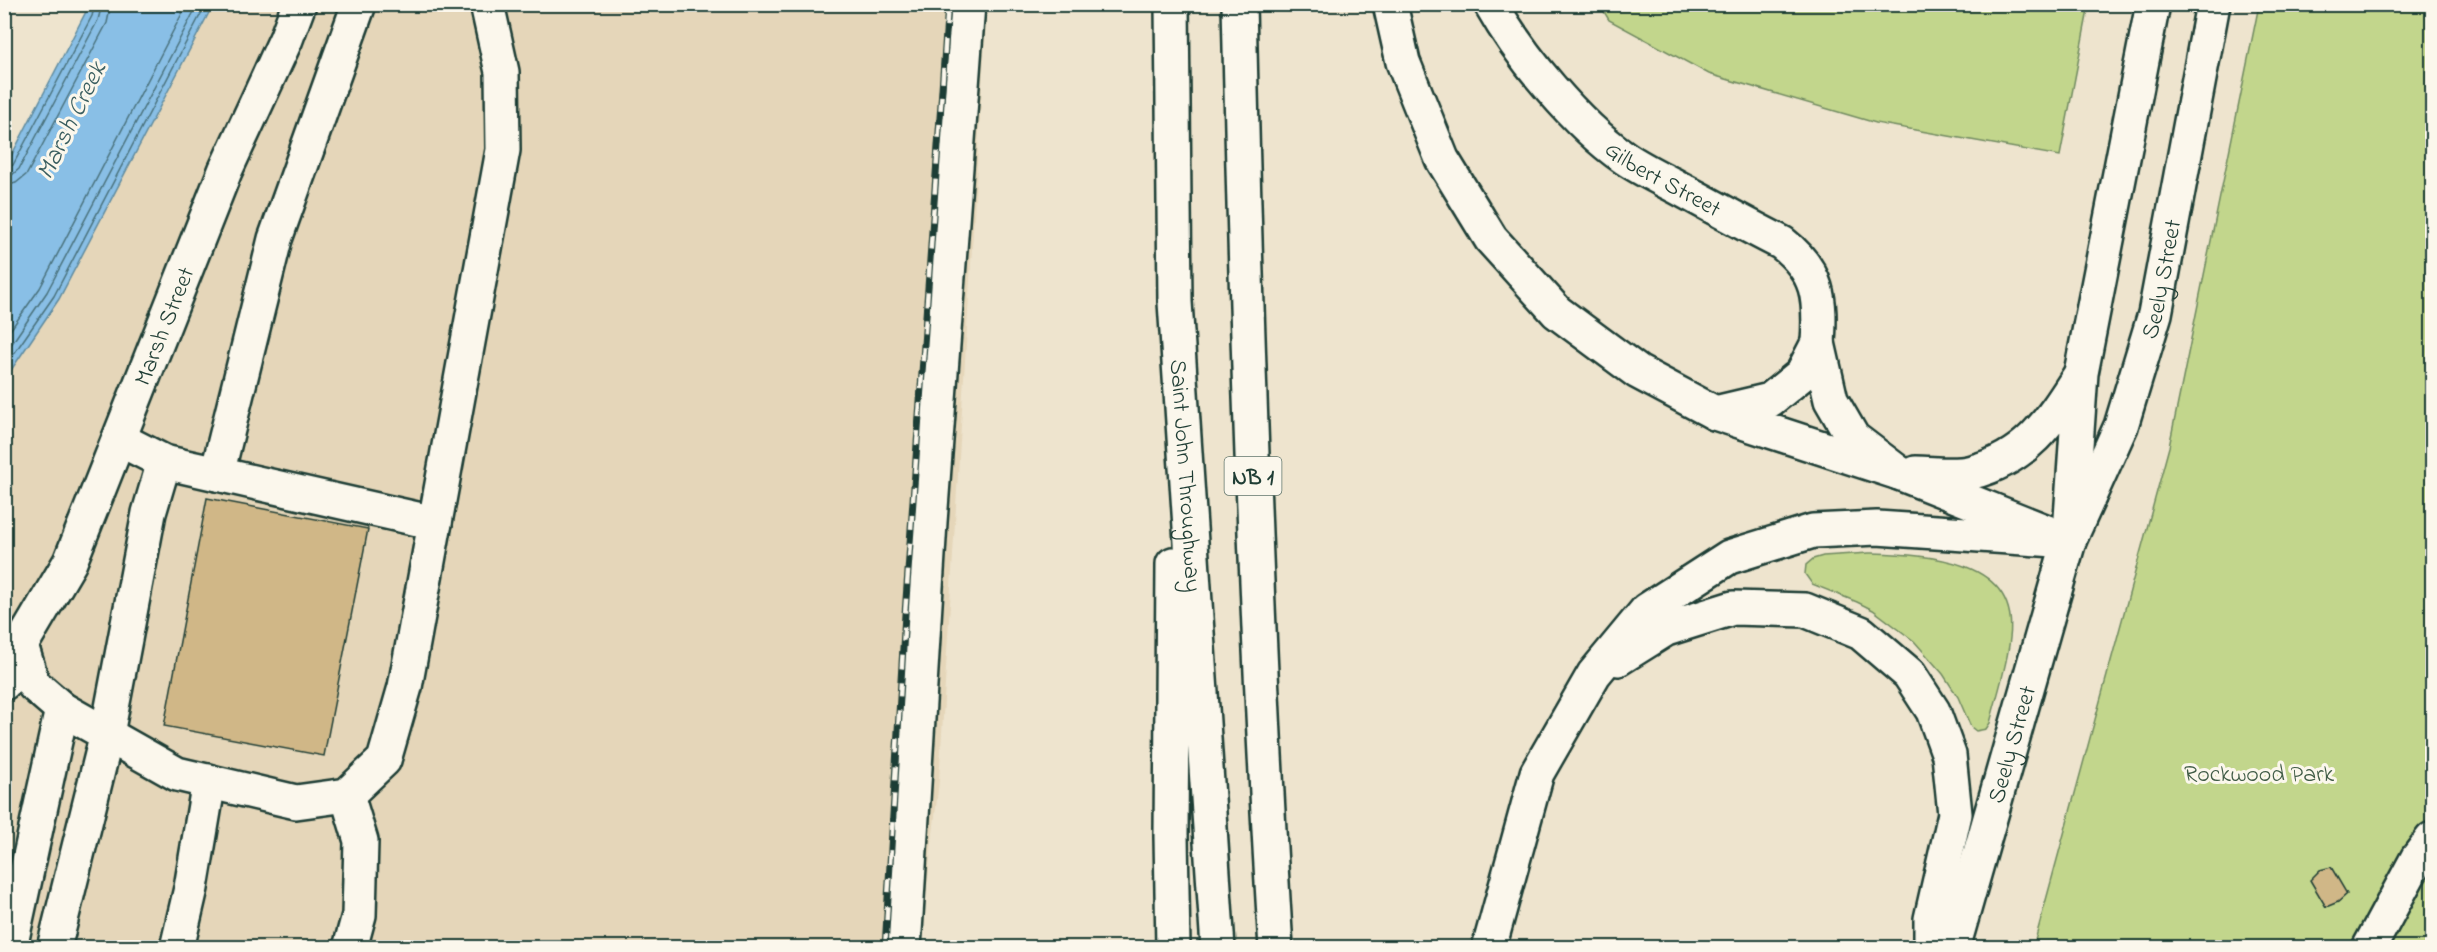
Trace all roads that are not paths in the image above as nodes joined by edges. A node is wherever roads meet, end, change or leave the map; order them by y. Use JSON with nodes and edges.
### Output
{"nodes":[{"id":1,"x":299,"y":4,"type":"edge"},
{"id":2,"x":359,"y":4,"type":"edge"},
{"id":3,"x":488,"y":4,"type":"edge"},
{"id":4,"x":968,"y":4,"type":"edge"},
{"id":5,"x":1172,"y":4,"type":"edge"},
{"id":6,"x":1239,"y":4,"type":"edge"},
{"id":7,"x":1390,"y":4,"type":"edge"},
{"id":8,"x":1491,"y":4,"type":"edge"},
{"id":9,"x":2153,"y":4,"type":"edge"},
{"id":10,"x":2213,"y":4,"type":"edge"},
{"id":11,"x":1175,"y":302,"type":"junction"},
{"id":12,"x":1818,"y":343,"type":"junction"},
{"id":13,"x":2081,"y":373,"type":"junction"},
{"id":14,"x":1715,"y":414,"type":"junction"},
{"id":15,"x":119,"y":439,"type":"junction"},
{"id":16,"x":164,"y":462,"type":"junction"},
{"id":17,"x":1899,"y":473,"type":"junction"},
{"id":18,"x":217,"y":474,"type":"junction"},
{"id":19,"x":435,"y":523,"type":"junction"},
{"id":20,"x":2069,"y":541,"type":"junction"},
{"id":21,"x":13,"y":650,"type":"edge"},
{"id":22,"x":1594,"y":674,"type":"junction"},
{"id":23,"x":4,"y":683,"type":"edge"},
{"id":24,"x":62,"y":709,"type":"junction"},
{"id":25,"x":107,"y":734,"type":"junction"},
{"id":26,"x":209,"y":782,"type":"junction"},
{"id":27,"x":347,"y":795,"type":"junction"},
{"id":28,"x":2433,"y":839,"type":"edge"},
{"id":29,"x":10,"y":948,"type":"edge"},
{"id":30,"x":54,"y":948,"type":"edge"},
{"id":31,"x":177,"y":948,"type":"edge"},
{"id":32,"x":350,"y":948,"type":"edge"},
{"id":33,"x":904,"y":948,"type":"edge"},
{"id":34,"x":1173,"y":948,"type":"edge"},
{"id":35,"x":1218,"y":948,"type":"edge"},
{"id":36,"x":1276,"y":948,"type":"edge"},
{"id":37,"x":1489,"y":948,"type":"edge"},
{"id":38,"x":1931,"y":948,"type":"edge"},
{"id":39,"x":1953,"y":948,"type":"edge"},
{"id":40,"x":2369,"y":948,"type":"edge"}],
"edges":[{"from":1,"to":15,"type":"main road","name":"Marsh Street"},
{"from":2,"to":18,"type":"main road"},
{"from":3,"to":19,"type":"main road"},
{"from":4,"to":33,"type":"main road"},
{"from":5,"to":11,"type":"main road","name":"Saint John Throughway"},
{"from":6,"to":36,"type":"main road","number":"NB 1"},
{"from":7,"to":14,"type":"main road"},
{"from":8,"to":12,"type":"main road","name":"Gilbert Street"},
{"from":9,"to":13,"type":"main road","name":"Seely Street"},
{"from":10,"to":20,"type":"main road","name":"Seely Street"},
{"from":11,"to":34,"type":"main road"},
{"from":11,"to":35,"type":"main road","name":"Saint John Throughway"},
{"from":12,"to":14,"type":"main road"},
{"from":12,"to":17,"type":"main road"},
{"from":13,"to":17,"type":"main road"},
{"from":13,"to":20,"type":"main road","name":"Seely Street"},
{"from":14,"to":17,"type":"main road"},
{"from":15,"to":16,"type":"main road"},
{"from":15,"to":21,"type":"main road","name":"Marsh Street"},
{"from":16,"to":18,"type":"main road"},
{"from":16,"to":25,"type":"main road"},
{"from":17,"to":20,"type":"main road"},
{"from":18,"to":19,"type":"main road"},
{"from":19,"to":27,"type":"main road"},
{"from":20,"to":22,"type":"main road"},
{"from":20,"to":39,"type":"main road","name":"Seely Street"},
{"from":21,"to":23,"type":"main road","name":"Marsh Street"},
{"from":21,"to":24,"type":"main road"},
{"from":22,"to":37,"type":"main road"},
{"from":22,"to":38,"type":"main road"},
{"from":24,"to":25,"type":"main road"},
{"from":24,"to":29,"type":"main road"},
{"from":25,"to":26,"type":"main road"},
{"from":25,"to":30,"type":"main road"},
{"from":26,"to":27,"type":"main road"},
{"from":26,"to":31,"type":"main road"},
{"from":27,"to":32,"type":"main road"},
{"from":28,"to":40,"type":"main road"}]}
